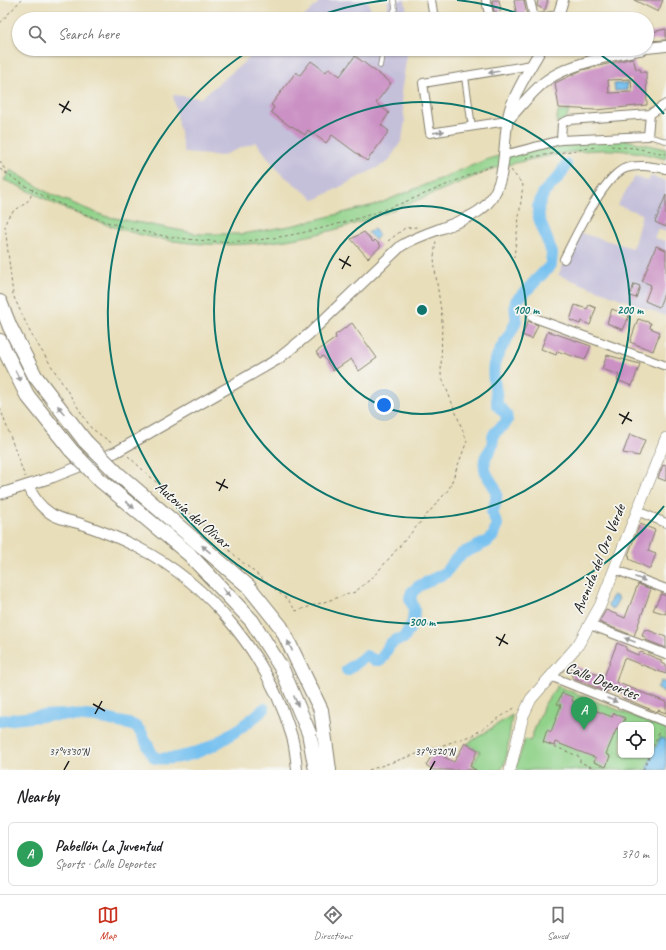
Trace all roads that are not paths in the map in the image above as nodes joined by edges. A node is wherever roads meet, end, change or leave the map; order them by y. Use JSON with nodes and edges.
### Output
{"nodes":[{"id":1,"x":394,"y":0,"type":"edge"},
{"id":2,"x":431,"y":0,"type":"edge"},
{"id":3,"x":486,"y":0,"type":"edge"},
{"id":4,"x":530,"y":0,"type":"edge"},
{"id":5,"x":563,"y":0,"type":"edge"},
{"id":6,"x":393,"y":12,"type":"edge"},
{"id":7,"x":433,"y":12,"type":"edge"},
{"id":8,"x":489,"y":12,"type":"edge"},
{"id":9,"x":532,"y":12,"type":"edge"},
{"id":10,"x":559,"y":12,"type":"edge"},
{"id":11,"x":666,"y":46,"type":"edge"},
{"id":12,"x":654,"y":47,"type":"edge"},
{"id":13,"x":382,"y":56,"type":"edge"},
{"id":14,"x":537,"y":56,"type":"edge"},
{"id":15,"x":614,"y":56,"type":"edge"},
{"id":16,"x":532,"y":65,"type":"junction"},
{"id":17,"x":380,"y":66,"type":"dead end"},
{"id":18,"x":465,"y":77,"type":"junction"},
{"id":19,"x":666,"y":104,"type":"edge"},
{"id":20,"x":650,"y":114,"type":"junction"},
{"id":21,"x":507,"y":121,"type":"junction"},
{"id":22,"x":472,"y":127,"type":"junction"},
{"id":23,"x":648,"y":136,"type":"junction"},
{"id":24,"x":560,"y":140,"type":"junction"},
{"id":25,"x":666,"y":141,"type":"edge"},
{"id":26,"x":504,"y":160,"type":"junction"},
{"id":27,"x":666,"y":169,"type":"edge"},
{"id":28,"x":564,"y":259,"type":"dead end"},
{"id":29,"x":0,"y":302,"type":"edge"},
{"id":30,"x":532,"y":317,"type":"dead end"},
{"id":31,"x":0,"y":341,"type":"edge"},
{"id":32,"x":666,"y":366,"type":"edge"},
{"id":33,"x":666,"y":438,"type":"edge"},
{"id":34,"x":28,"y":485,"type":"junction"},
{"id":35,"x":0,"y":494,"type":"edge"},
{"id":36,"x":637,"y":511,"type":"junction"},
{"id":37,"x":666,"y":522,"type":"edge"},
{"id":38,"x":614,"y":569,"type":"junction"},
{"id":39,"x":666,"y":589,"type":"edge"},
{"id":40,"x":590,"y":625,"type":"junction"},
{"id":41,"x":666,"y":654,"type":"edge"},
{"id":42,"x":550,"y":676,"type":"junction"},
{"id":43,"x":321,"y":710,"type":"junction"},
{"id":44,"x":665,"y":721,"type":"edge"},
{"id":45,"x":297,"y":770,"type":"edge"},
{"id":46,"x":316,"y":770,"type":"edge"},
{"id":47,"x":329,"y":770,"type":"edge"},
{"id":48,"x":333,"y":770,"type":"edge"},
{"id":49,"x":510,"y":770,"type":"edge"}],
"edges":[{"from":1,"to":6,"type":"lane"},
{"from":2,"to":7,"type":"street"},
{"from":3,"to":8,"type":"street"},
{"from":4,"to":9,"type":"street"},
{"from":5,"to":10,"type":"street"},
{"from":11,"to":12,"type":"street"},
{"from":13,"to":17,"type":"lane"},
{"from":14,"to":16,"type":"street"},
{"from":15,"to":21,"type":"street"},
{"from":16,"to":18,"type":"street","one_way":true},
{"from":16,"to":21,"type":"street"},
{"from":18,"to":22,"type":"street"},
{"from":18,"to":22,"type":"street","one_way":true},
{"from":19,"to":20,"type":"street"},
{"from":20,"to":23,"type":"street"},
{"from":20,"to":24,"type":"street"},
{"from":21,"to":22,"type":"street"},
{"from":21,"to":26,"type":"street"},
{"from":23,"to":24,"type":"street"},
{"from":23,"to":25,"type":"lane"},
{"from":24,"to":26,"type":"street"},
{"from":26,"to":34,"type":"street"},
{"from":27,"to":28,"type":"street"},
{"from":43,"to":29,"type":"highway","name":"Autovía del Olivar","one_way":true,"bridge":true},
{"from":30,"to":32,"type":"street"},
{"from":31,"to":46,"type":"highway","name":"Autovía del Olivar","one_way":true,"bridge":true},
{"from":33,"to":36,"type":"main road","name":"Avenida del Oro Verde"},
{"from":34,"to":35,"type":"street"},
{"from":34,"to":45,"type":"street"},
{"from":36,"to":37,"type":"street"},
{"from":36,"to":38,"type":"main road","name":"Avenida del Oro Verde"},
{"from":38,"to":39,"type":"street","one_way":true},
{"from":38,"to":40,"type":"main road","name":"Avenida del Oro Verde"},
{"from":41,"to":40,"type":"street","one_way":true},
{"from":40,"to":42,"type":"main road","name":"Avenida del Oro Verde"},
{"from":42,"to":44,"type":"street","name":"Calle Deportes","one_way":true},
{"from":42,"to":49,"type":"main road","name":"Avenida del Oro Verde"},
{"from":43,"to":47,"type":"highway","name":"Autovía del Olivar"},
{"from":43,"to":48,"type":"highway"}]}
